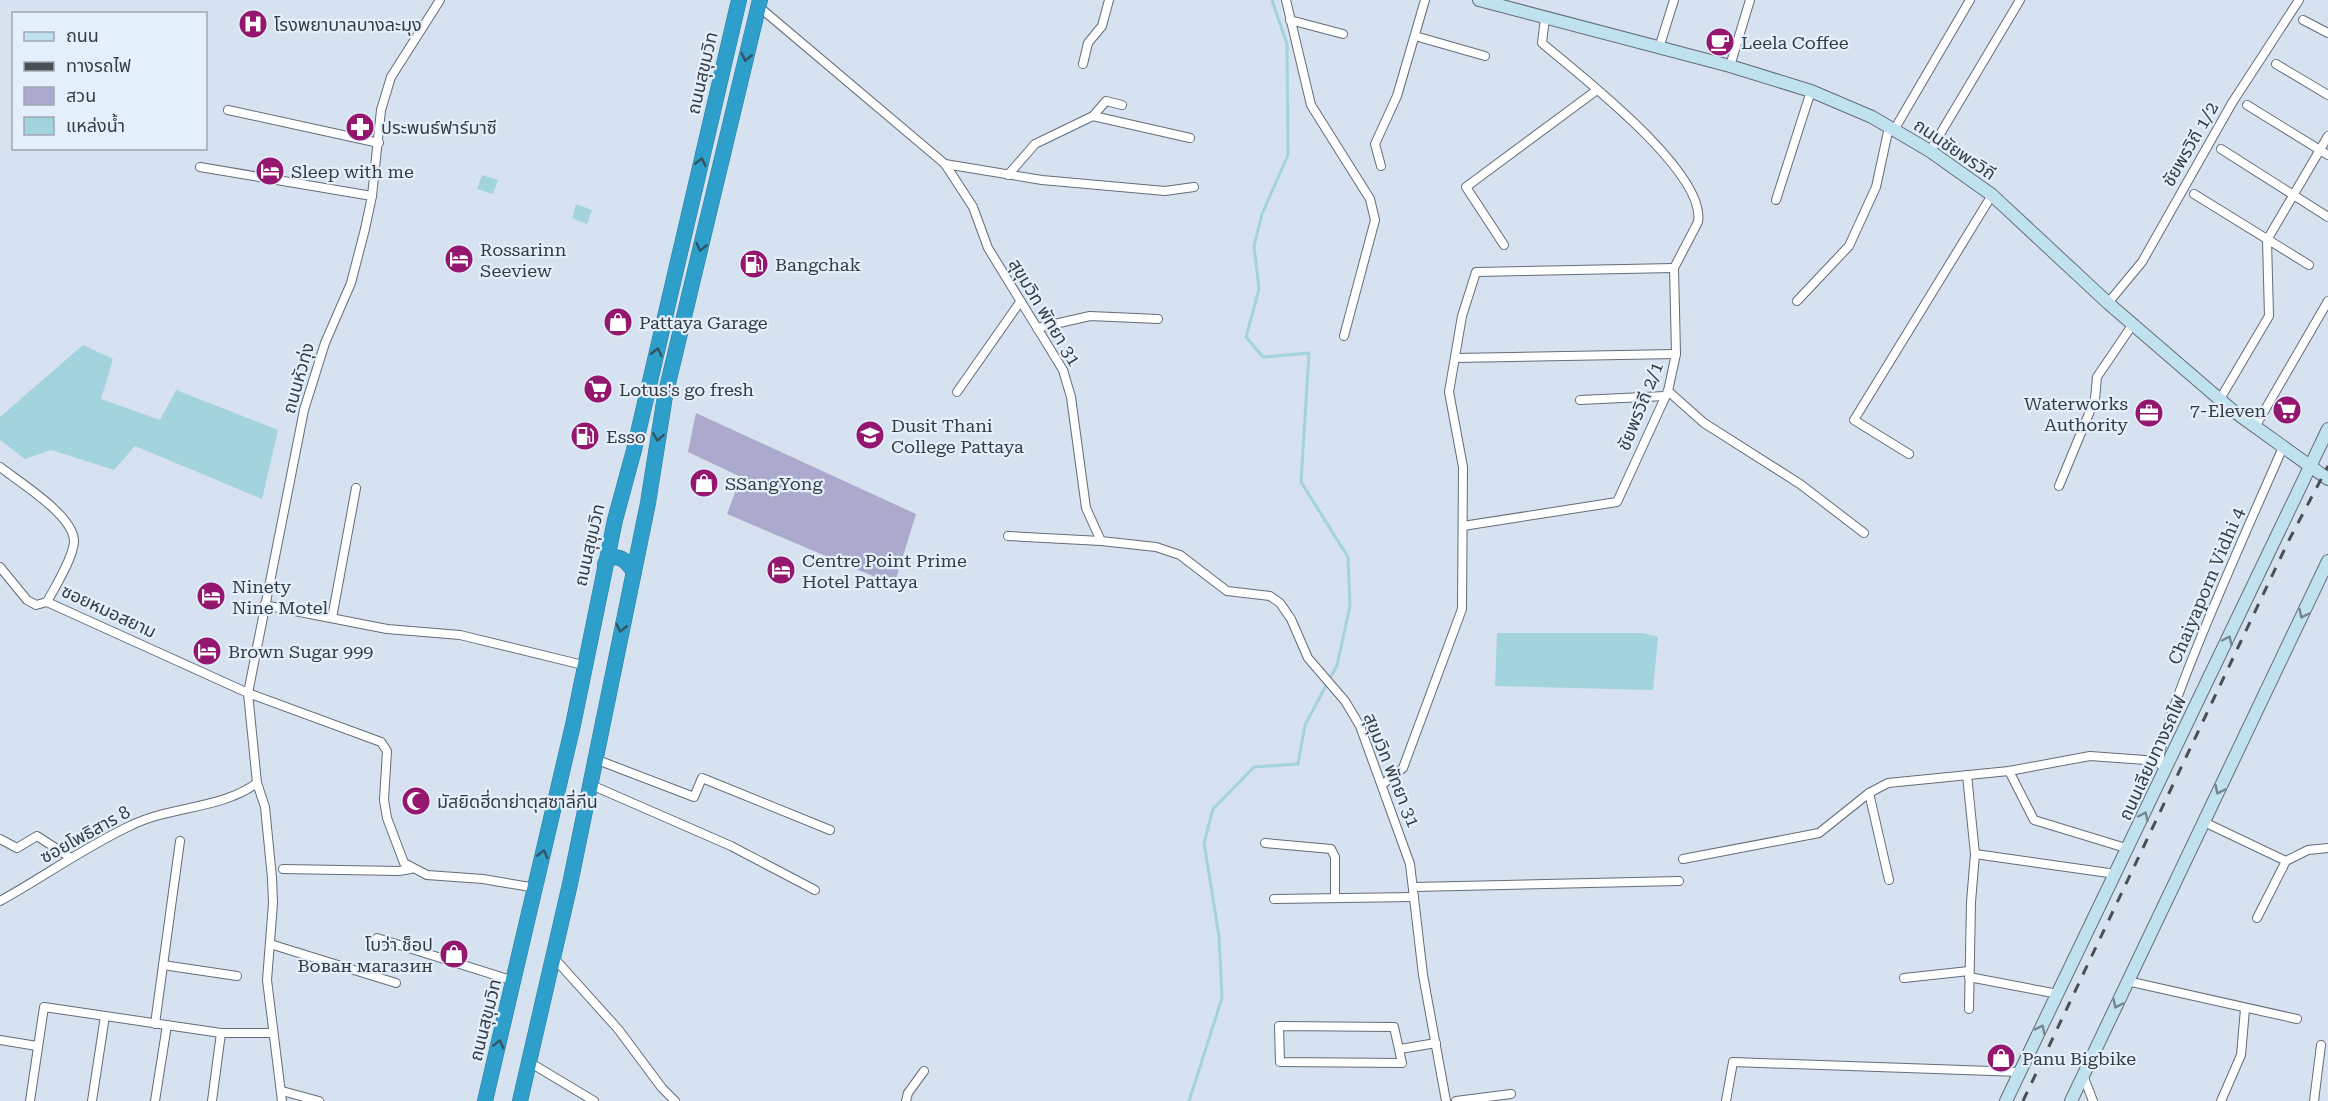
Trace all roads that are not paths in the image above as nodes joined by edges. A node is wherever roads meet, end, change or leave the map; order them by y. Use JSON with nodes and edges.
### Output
{"nodes":[{"id":1,"x":440,"y":0,"type":"edge"},
{"id":2,"x":739,"y":0,"type":"edge"},
{"id":3,"x":1109,"y":0,"type":"edge"},
{"id":4,"x":1286,"y":0,"type":"edge"},
{"id":5,"x":1425,"y":0,"type":"edge"},
{"id":6,"x":1479,"y":0,"type":"edge"},
{"id":7,"x":1674,"y":0,"type":"edge"},
{"id":8,"x":1750,"y":0,"type":"edge"},
{"id":9,"x":1970,"y":0,"type":"edge"},
{"id":10,"x":2020,"y":0,"type":"edge"},
{"id":11,"x":2299,"y":0,"type":"edge"},
{"id":12,"x":759,"y":3,"type":"edge"},
{"id":13,"x":1545,"y":18,"type":"junction"},
{"id":14,"x":1290,"y":20,"type":"junction"},
{"id":15,"x":2303,"y":20,"type":"dead end"},
{"id":16,"x":2328,"y":33,"type":"edge"},
{"id":17,"x":1342,"y":34,"type":"dead end"},
{"id":18,"x":1415,"y":36,"type":"junction"},
{"id":19,"x":1659,"y":48,"type":"junction"},
{"id":20,"x":1485,"y":56,"type":"dead end"},
{"id":21,"x":1083,"y":64,"type":"dead end"},
{"id":22,"x":2276,"y":64,"type":"dead end"},
{"id":23,"x":1730,"y":66,"type":"junction"},
{"id":24,"x":1597,"y":90,"type":"junction"},
{"id":25,"x":1811,"y":91,"type":"junction"},
{"id":26,"x":2328,"y":95,"type":"edge"},
{"id":27,"x":1122,"y":105,"type":"dead end"},
{"id":28,"x":2247,"y":105,"type":"dead end"},
{"id":29,"x":228,"y":110,"type":"dead end"},
{"id":30,"x":1093,"y":116,"type":"junction"},
{"id":31,"x":1892,"y":129,"type":"junction"},
{"id":32,"x":2328,"y":136,"type":"edge"},
{"id":33,"x":1190,"y":138,"type":"dead end"},
{"id":34,"x":379,"y":143,"type":"junction"},
{"id":35,"x":2221,"y":149,"type":"dead end"},
{"id":36,"x":1930,"y":151,"type":"junction"},
{"id":37,"x":2324,"y":153,"type":"edge"},
{"id":38,"x":945,"y":164,"type":"junction"},
{"id":39,"x":1381,"y":166,"type":"dead end"},
{"id":40,"x":200,"y":167,"type":"dead end"},
{"id":41,"x":1008,"y":175,"type":"junction"},
{"id":42,"x":1194,"y":188,"type":"dead end"},
{"id":43,"x":2194,"y":194,"type":"dead end"},
{"id":44,"x":1992,"y":195,"type":"junction"},
{"id":45,"x":2293,"y":195,"type":"junction"},
{"id":46,"x":372,"y":196,"type":"junction"},
{"id":47,"x":1776,"y":200,"type":"dead end"},
{"id":48,"x":2328,"y":217,"type":"edge"},
{"id":49,"x":2267,"y":240,"type":"junction"},
{"id":50,"x":1504,"y":245,"type":"dead end"},
{"id":51,"x":2309,"y":265,"type":"dead end"},
{"id":52,"x":1674,"y":268,"type":"junction"},
{"id":53,"x":1797,"y":301,"type":"dead end"},
{"id":54,"x":2328,"y":301,"type":"edge"},
{"id":55,"x":1020,"y":302,"type":"junction"},
{"id":56,"x":2108,"y":303,"type":"junction"},
{"id":57,"x":1158,"y":319,"type":"dead end"},
{"id":58,"x":2133,"y":324,"type":"junction"},
{"id":59,"x":1037,"y":328,"type":"junction"},
{"id":60,"x":1344,"y":336,"type":"dead end"},
{"id":61,"x":1676,"y":354,"type":"junction"},
{"id":62,"x":1455,"y":358,"type":"junction"},
{"id":63,"x":957,"y":392,"type":"dead end"},
{"id":64,"x":1666,"y":393,"type":"junction"},
{"id":65,"x":2220,"y":399,"type":"junction"},
{"id":66,"x":1580,"y":400,"type":"dead end"},
{"id":67,"x":2254,"y":427,"type":"junction"},
{"id":68,"x":2328,"y":429,"type":"edge"},
{"id":69,"x":2283,"y":447,"type":"junction"},
{"id":70,"x":1909,"y":454,"type":"dead end"},
{"id":71,"x":2310,"y":466,"type":"junction"},
{"id":72,"x":0,"y":467,"type":"edge"},
{"id":73,"x":2328,"y":479,"type":"edge"},
{"id":74,"x":2059,"y":486,"type":"dead end"},
{"id":75,"x":356,"y":488,"type":"dead end"},
{"id":76,"x":1463,"y":526,"type":"junction"},
{"id":77,"x":1864,"y":533,"type":"dead end"},
{"id":78,"x":1008,"y":536,"type":"dead end"},
{"id":79,"x":1101,"y":541,"type":"junction"},
{"id":80,"x":2328,"y":561,"type":"edge"},
{"id":81,"x":605,"y":564,"type":"junction"},
{"id":82,"x":0,"y":567,"type":"edge"},
{"id":83,"x":634,"y":572,"type":"junction"},
{"id":84,"x":47,"y":602,"type":"junction"},
{"id":85,"x":264,"y":605,"type":"junction"},
{"id":86,"x":332,"y":618,"type":"junction"},
{"id":87,"x":583,"y":665,"type":"junction"},
{"id":88,"x":248,"y":693,"type":"junction"},
{"id":89,"x":595,"y":759,"type":"junction"},
{"id":90,"x":2162,"y":767,"type":"junction"},
{"id":91,"x":2009,"y":771,"type":"junction"},
{"id":92,"x":1967,"y":775,"type":"junction"},
{"id":93,"x":257,"y":783,"type":"junction"},
{"id":94,"x":590,"y":784,"type":"junction"},
{"id":95,"x":1383,"y":784,"type":"junction"},
{"id":96,"x":1869,"y":792,"type":"junction"},
{"id":97,"x":2204,"y":822,"type":"junction"},
{"id":98,"x":830,"y":830,"type":"dead end"},
{"id":99,"x":0,"y":838,"type":"edge"},
{"id":100,"x":180,"y":841,"type":"dead end"},
{"id":101,"x":1265,"y":843,"type":"dead end"},
{"id":102,"x":2328,"y":848,"type":"edge"},
{"id":103,"x":2129,"y":849,"type":"junction"},
{"id":104,"x":1976,"y":854,"type":"junction"},
{"id":105,"x":71,"y":858,"type":"junction"},
{"id":106,"x":1683,"y":859,"type":"dead end"},
{"id":107,"x":2286,"y":861,"type":"junction"},
{"id":108,"x":411,"y":868,"type":"junction"},
{"id":109,"x":283,"y":869,"type":"dead end"},
{"id":110,"x":2116,"y":874,"type":"junction"},
{"id":111,"x":1889,"y":880,"type":"dead end"},
{"id":112,"x":1679,"y":881,"type":"dead end"},
{"id":113,"x":1414,"y":887,"type":"junction"},
{"id":114,"x":536,"y":888,"type":"junction"},
{"id":115,"x":814,"y":890,"type":"dead end"},
{"id":116,"x":1414,"y":897,"type":"junction"},
{"id":117,"x":1335,"y":898,"type":"junction"},
{"id":118,"x":1,"y":899,"type":"edge"},
{"id":119,"x":1274,"y":899,"type":"dead end"},
{"id":120,"x":2257,"y":918,"type":"dead end"},
{"id":121,"x":377,"y":938,"type":"dead end"},
{"id":122,"x":270,"y":944,"type":"junction"},
{"id":123,"x":554,"y":958,"type":"junction"},
{"id":124,"x":163,"y":965,"type":"junction"},
{"id":125,"x":1970,"y":974,"type":"junction"},
{"id":126,"x":237,"y":976,"type":"dead end"},
{"id":127,"x":1904,"y":978,"type":"dead end"},
{"id":128,"x":514,"y":981,"type":"junction"},
{"id":129,"x":2127,"y":981,"type":"junction"},
{"id":130,"x":396,"y":983,"type":"dead end"},
{"id":131,"x":2058,"y":994,"type":"junction"},
{"id":132,"x":1969,"y":1009,"type":"dead end"},
{"id":133,"x":2245,"y":1009,"type":"junction"},
{"id":134,"x":105,"y":1016,"type":"junction"},
{"id":135,"x":2297,"y":1019,"type":"dead end"},
{"id":136,"x":155,"y":1024,"type":"junction"},
{"id":137,"x":167,"y":1025,"type":"junction"},
{"id":138,"x":221,"y":1033,"type":"junction"},
{"id":139,"x":273,"y":1033,"type":"junction"},
{"id":140,"x":0,"y":1040,"type":"edge"},
{"id":141,"x":1436,"y":1043,"type":"junction"},
{"id":142,"x":2321,"y":1045,"type":"dead end"},
{"id":143,"x":37,"y":1046,"type":"junction"},
{"id":144,"x":1400,"y":1049,"type":"junction"},
{"id":145,"x":529,"y":1062,"type":"junction"},
{"id":146,"x":924,"y":1071,"type":"dead end"},
{"id":147,"x":2020,"y":1072,"type":"junction"},
{"id":148,"x":2083,"y":1075,"type":"junction"},
{"id":149,"x":282,"y":1091,"type":"junction"},
{"id":150,"x":1511,"y":1094,"type":"dead end"},
{"id":151,"x":30,"y":1101,"type":"edge"},
{"id":152,"x":92,"y":1101,"type":"edge"},
{"id":153,"x":155,"y":1101,"type":"edge"},
{"id":154,"x":212,"y":1101,"type":"edge"},
{"id":155,"x":282,"y":1101,"type":"edge"},
{"id":156,"x":319,"y":1101,"type":"edge"},
{"id":157,"x":485,"y":1101,"type":"edge"},
{"id":158,"x":520,"y":1101,"type":"edge"},
{"id":159,"x":594,"y":1101,"type":"edge"},
{"id":160,"x":675,"y":1101,"type":"edge"},
{"id":161,"x":906,"y":1101,"type":"edge"},
{"id":162,"x":1446,"y":1101,"type":"edge"},
{"id":163,"x":1456,"y":1101,"type":"edge"},
{"id":164,"x":1726,"y":1101,"type":"edge"},
{"id":165,"x":2006,"y":1101,"type":"edge"},
{"id":166,"x":2071,"y":1101,"type":"edge"},
{"id":167,"x":2093,"y":1101,"type":"edge"},
{"id":168,"x":2221,"y":1101,"type":"edge"},
{"id":169,"x":2314,"y":1101,"type":"edge"}],
"edges":[{"from":1,"to":34,"type":"street","name":"ถนนหัวทุ่ง"},
{"from":81,"to":2,"type":"highway","name":"ถนนสุขุมวิท","one_way":true},
{"from":3,"to":21,"type":"street"},
{"from":4,"to":14,"type":"street"},
{"from":5,"to":18,"type":"street"},
{"from":6,"to":13,"type":"street","name":"ถนนชัยพรวิถี"},
{"from":7,"to":19,"type":"street"},
{"from":8,"to":23,"type":"street"},
{"from":9,"to":31,"type":"street"},
{"from":10,"to":36,"type":"street"},
{"from":11,"to":56,"type":"street","name":"ชัยพรวิถี 1/2"},
{"from":12,"to":38,"type":"street","name":"สุขุมวิท พัทยา 31"},
{"from":12,"to":83,"type":"highway","one_way":true},
{"from":13,"to":19,"type":"street","name":"ถนนชัยพรวิถี"},
{"from":13,"to":24,"type":"street","name":"ชัยพรวิถี 2/1"},
{"from":14,"to":17,"type":"street"},
{"from":14,"to":60,"type":"street"},
{"from":15,"to":16,"type":"street"},
{"from":18,"to":20,"type":"street"},
{"from":18,"to":39,"type":"street"},
{"from":19,"to":23,"type":"street","name":"ถนนชัยพรวิถี"},
{"from":22,"to":26,"type":"street"},
{"from":23,"to":25,"type":"street","name":"ถนนชัยพรวิถี"},
{"from":24,"to":50,"type":"street"},
{"from":24,"to":52,"type":"street","name":"ชัยพรวิถี 2/1"},
{"from":25,"to":31,"type":"street","name":"ถนนชัยพรวิถี"},
{"from":25,"to":47,"type":"street"},
{"from":27,"to":30,"type":"street"},
{"from":28,"to":37,"type":"street"},
{"from":29,"to":34,"type":"street"},
{"from":30,"to":33,"type":"street"},
{"from":30,"to":41,"type":"street"},
{"from":31,"to":36,"type":"street","name":"ถนนชัยพรวิถี"},
{"from":31,"to":53,"type":"street"},
{"from":32,"to":37,"type":"street"},
{"from":34,"to":46,"type":"street","name":"ถนนหัวทุ่ง"},
{"from":35,"to":45,"type":"street"},
{"from":36,"to":44,"type":"street","name":"ถนนชัยพรวิถี"},
{"from":37,"to":45,"type":"street"},
{"from":38,"to":41,"type":"street"},
{"from":38,"to":55,"type":"street","name":"สุขุมวิท พัทยา 31"},
{"from":40,"to":46,"type":"street"},
{"from":41,"to":42,"type":"street"},
{"from":43,"to":49,"type":"street"},
{"from":44,"to":56,"type":"street","name":"ถนนชัยพรวิถี"},
{"from":44,"to":70,"type":"street"},
{"from":45,"to":48,"type":"street"},
{"from":45,"to":49,"type":"street"},
{"from":46,"to":85,"type":"street","name":"ถนนหัวทุ่ง"},
{"from":49,"to":51,"type":"street"},
{"from":49,"to":65,"type":"street"},
{"from":52,"to":61,"type":"street","name":"ชัยพรวิถี 2/1"},
{"from":52,"to":62,"type":"street"},
{"from":54,"to":67,"type":"street"},
{"from":55,"to":59,"type":"street","name":"สุขุมวิท พัทยา 31"},
{"from":55,"to":63,"type":"street"},
{"from":56,"to":58,"type":"street","name":"ถนนชัยพรวิถี"},
{"from":57,"to":59,"type":"street"},
{"from":58,"to":65,"type":"street","name":"ถนนชัยพรวิถี"},
{"from":58,"to":74,"type":"street"},
{"from":59,"to":79,"type":"street","name":"สุขุมวิท พัทยา 31"},
{"from":61,"to":62,"type":"street"},
{"from":61,"to":64,"type":"street","name":"ชัยพรวิถี 2/1"},
{"from":62,"to":76,"type":"street"},
{"from":64,"to":66,"type":"street"},
{"from":64,"to":76,"type":"street","name":"ชัยพรวิถี 2/1"},
{"from":64,"to":77,"type":"street"},
{"from":65,"to":67,"type":"street","name":"ถนนชัยพรวิถี"},
{"from":67,"to":69,"type":"street","name":"ถนนชัยพรวิถี"},
{"from":68,"to":71,"type":"street","name":"ถนนเลียบทางรถไฟ"},
{"from":69,"to":71,"type":"street","name":"ถนนชัยพรวิถี"},
{"from":69,"to":90,"type":"street","name":"Chaiyaporn Vidhi 4"},
{"from":71,"to":73,"type":"street","name":"ถนนชัยพรวิถี"},
{"from":90,"to":71,"type":"street","name":"ถนนเลียบทางรถไฟ","one_way":true},
{"from":72,"to":84,"type":"street","name":"ซอยหมอสยาม"},
{"from":75,"to":86,"type":"street"},
{"from":76,"to":95,"type":"street"},
{"from":78,"to":79,"type":"street"},
{"from":79,"to":95,"type":"street","name":"สุขุมวิท พัทยา 31"},
{"from":80,"to":97,"type":"street","one_way":true},
{"from":81,"to":83,"type":"highway"},
{"from":81,"to":87,"type":"highway","name":"ถนนสุขุมวิท"},
{"from":82,"to":84,"type":"street"},
{"from":83,"to":89,"type":"highway","one_way":true},
{"from":84,"to":88,"type":"street","name":"ซอยหมอสยาม"},
{"from":85,"to":86,"type":"street"},
{"from":85,"to":88,"type":"street","name":"ถนนหัวทุ่ง"},
{"from":86,"to":87,"type":"street"},
{"from":114,"to":87,"type":"highway","name":"ถนนสุขุมวิท","one_way":true},
{"from":88,"to":93,"type":"street","name":"ถนนหัวทุ่ง"},
{"from":88,"to":108,"type":"street","name":"ซอยหมอสยาม"},
{"from":89,"to":94,"type":"highway"},
{"from":89,"to":98,"type":"street"},
{"from":90,"to":91,"type":"street"},
{"from":103,"to":90,"type":"street","name":"ถนนเลียบทางรถไฟ","one_way":true},
{"from":91,"to":92,"type":"street"},
{"from":91,"to":103,"type":"street"},
{"from":92,"to":96,"type":"street"},
{"from":92,"to":104,"type":"street"},
{"from":93,"to":105,"type":"street","name":"ซอยโพธิสาร 8"},
{"from":93,"to":122,"type":"street","name":"ถนนหัวทุ่ง"},
{"from":94,"to":115,"type":"street"},
{"from":94,"to":123,"type":"highway"},
{"from":95,"to":113,"type":"street","name":"สุขุมวิท พัทยา 31"},
{"from":96,"to":106,"type":"street"},
{"from":96,"to":111,"type":"street"},
{"from":97,"to":107,"type":"street"},
{"from":97,"to":129,"type":"street"},
{"from":99,"to":105,"type":"street"},
{"from":100,"to":124,"type":"street"},
{"from":101,"to":117,"type":"street"},
{"from":102,"to":107,"type":"street"},
{"from":103,"to":110,"type":"street","name":"ถนนเลียบทางรถไฟ"},
{"from":104,"to":110,"type":"street"},
{"from":104,"to":125,"type":"street"},
{"from":105,"to":118,"type":"street","name":"ซอยโพธิสาร 8"},
{"from":107,"to":120,"type":"street"},
{"from":108,"to":109,"type":"street"},
{"from":108,"to":114,"type":"street"},
{"from":110,"to":131,"type":"street","name":"ถนนเลียบทางรถไฟ"},
{"from":112,"to":113,"type":"street"},
{"from":113,"to":116,"type":"street","name":"สุขุมวิท พัทยา 31"},
{"from":114,"to":128,"type":"highway","name":"ถนนสุขุมวิท"},
{"from":116,"to":117,"type":"street"},
{"from":116,"to":141,"type":"street","name":"สุขุมวิท พัทยา 31"},
{"from":117,"to":119,"type":"street"},
{"from":121,"to":128,"type":"street"},
{"from":122,"to":130,"type":"street"},
{"from":122,"to":139,"type":"street","name":"ถนนหัวทุ่ง"},
{"from":123,"to":145,"type":"highway"},
{"from":123,"to":160,"type":"street"},
{"from":124,"to":126,"type":"street"},
{"from":124,"to":136,"type":"street"},
{"from":125,"to":127,"type":"street"},
{"from":125,"to":131,"type":"street"},
{"from":125,"to":132,"type":"street"},
{"from":157,"to":128,"type":"highway","name":"ถนนสุขุมวิท","one_way":true},
{"from":129,"to":133,"type":"street"},
{"from":129,"to":148,"type":"street","one_way":true},
{"from":147,"to":131,"type":"street","name":"ถนนเลียบทางรถไฟ","one_way":true},
{"from":133,"to":135,"type":"street"},
{"from":133,"to":168,"type":"street"},
{"from":134,"to":136,"type":"street"},
{"from":134,"to":143,"type":"street"},
{"from":134,"to":152,"type":"street"},
{"from":136,"to":137,"type":"street"},
{"from":137,"to":138,"type":"street"},
{"from":137,"to":153,"type":"street"},
{"from":138,"to":139,"type":"street"},
{"from":138,"to":154,"type":"street"},
{"from":139,"to":149,"type":"street","name":"ถนนหัวทุ่ง"},
{"from":140,"to":143,"type":"street"},
{"from":141,"to":144,"type":"street"},
{"from":141,"to":162,"type":"street","name":"สุขุมวิท พัทยา 31"},
{"from":142,"to":169,"type":"street"},
{"from":143,"to":151,"type":"street"},
{"from":144,"to":144,"type":"street"},
{"from":145,"to":158,"type":"highway"},
{"from":145,"to":159,"type":"street"},
{"from":146,"to":161,"type":"street"},
{"from":147,"to":164,"type":"street"},
{"from":147,"to":165,"type":"street","name":"ถนนเลียบทางรถไฟ"},
{"from":148,"to":166,"type":"street"},
{"from":148,"to":167,"type":"street"},
{"from":149,"to":155,"type":"street","name":"ถนนหัวทุ่ง"},
{"from":149,"to":156,"type":"street"},
{"from":150,"to":163,"type":"street"}]}
